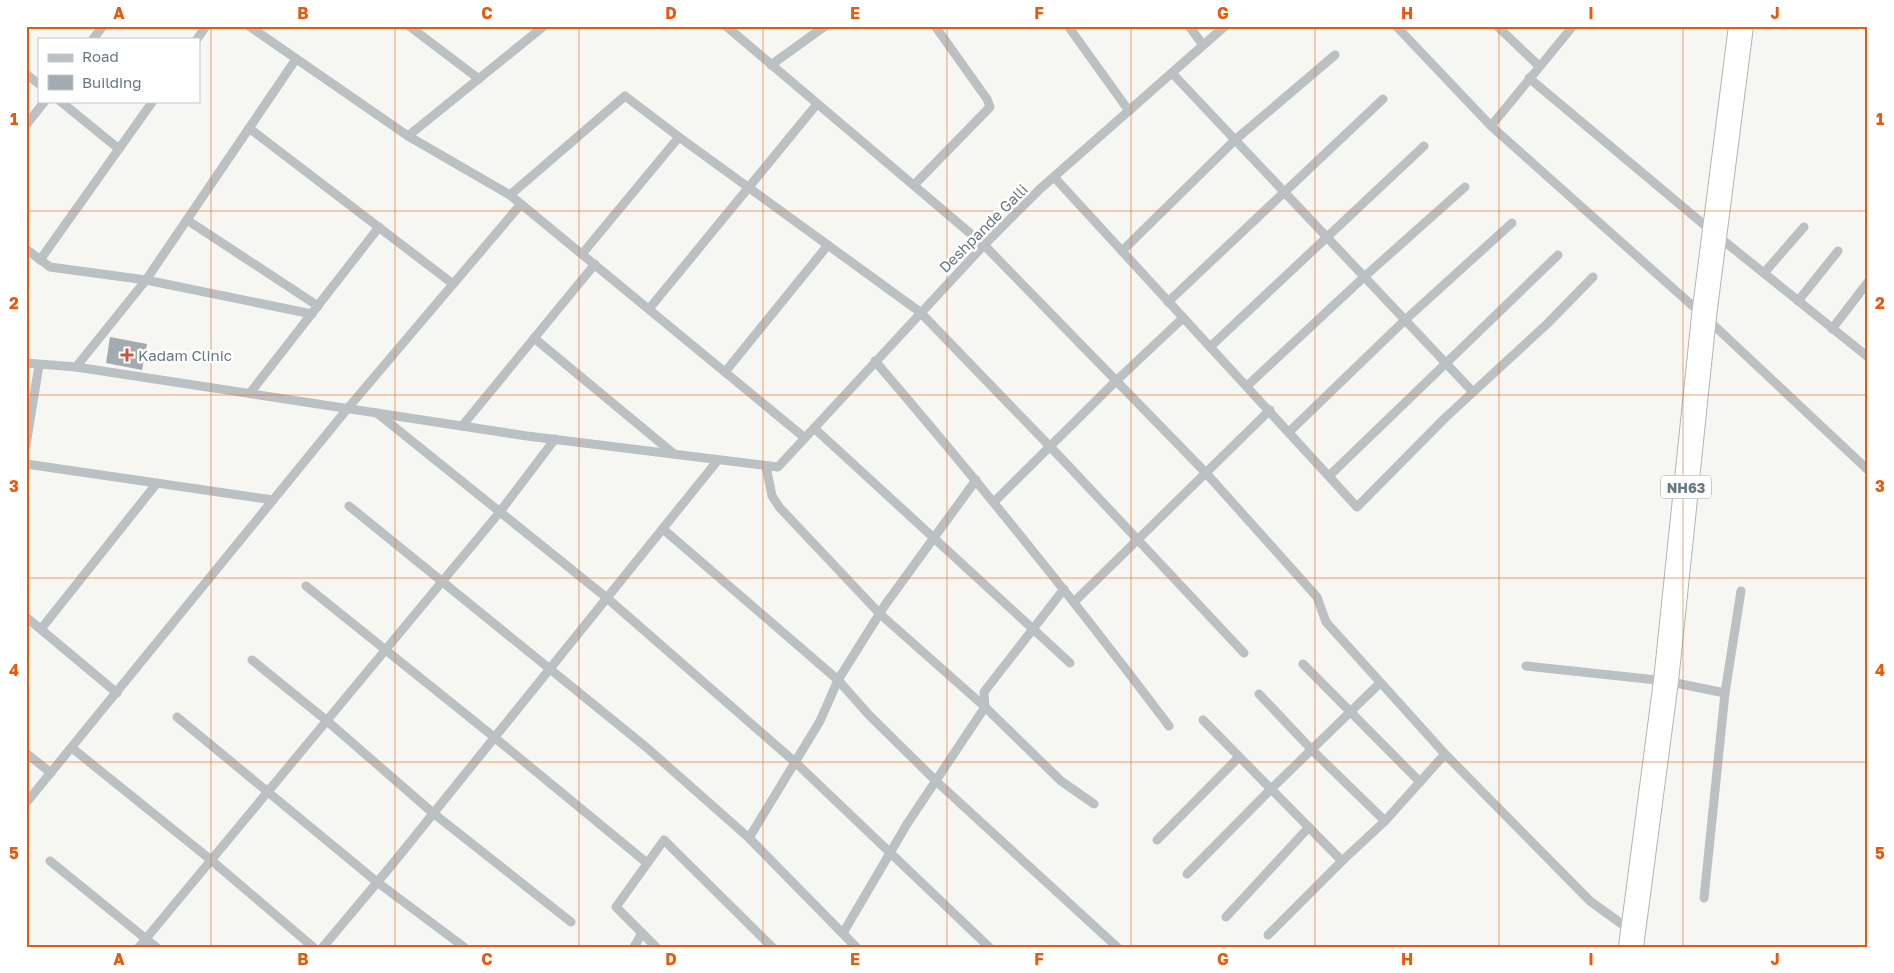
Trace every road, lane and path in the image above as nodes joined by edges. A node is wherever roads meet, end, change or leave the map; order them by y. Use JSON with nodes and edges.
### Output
{"nodes":[{"id":1,"x":103,"y":26,"type":"edge"},
{"id":2,"x":206,"y":26,"type":"edge"},
{"id":3,"x":250,"y":26,"type":"edge"},
{"id":4,"x":409,"y":26,"type":"edge"},
{"id":5,"x":544,"y":26,"type":"edge"},
{"id":6,"x":726,"y":26,"type":"edge"},
{"id":7,"x":825,"y":26,"type":"edge"},
{"id":8,"x":935,"y":26,"type":"edge"},
{"id":9,"x":1068,"y":26,"type":"edge"},
{"id":10,"x":1189,"y":26,"type":"edge"},
{"id":11,"x":1225,"y":26,"type":"edge"},
{"id":12,"x":1396,"y":26,"type":"edge"},
{"id":13,"x":1497,"y":26,"type":"edge"},
{"id":14,"x":1573,"y":26,"type":"edge"},
{"id":15,"x":1741,"y":26,"type":"edge"},
{"id":16,"x":94,"y":38,"type":"edge"},
{"id":17,"x":198,"y":38,"type":"edge"},
{"id":18,"x":1203,"y":45,"type":"junction"},
{"id":19,"x":1335,"y":55,"type":"dead end"},
{"id":20,"x":296,"y":60,"type":"junction"},
{"id":21,"x":772,"y":65,"type":"junction"},
{"id":22,"x":1539,"y":66,"type":"junction"},
{"id":23,"x":1172,"y":73,"type":"junction"},
{"id":24,"x":26,"y":74,"type":"edge"},
{"id":25,"x":1529,"y":78,"type":"junction"},
{"id":26,"x":479,"y":79,"type":"junction"},
{"id":27,"x":38,"y":83,"type":"edge"},
{"id":28,"x":1383,"y":99,"type":"dead end"},
{"id":29,"x":44,"y":102,"type":"edge"},
{"id":30,"x":61,"y":102,"type":"edge"},
{"id":31,"x":151,"y":102,"type":"edge"},
{"id":32,"x":817,"y":104,"type":"junction"},
{"id":33,"x":1129,"y":111,"type":"junction"},
{"id":34,"x":26,"y":125,"type":"edge"},
{"id":35,"x":1491,"y":126,"type":"junction"},
{"id":36,"x":249,"y":128,"type":"junction"},
{"id":37,"x":408,"y":136,"type":"junction"},
{"id":38,"x":679,"y":137,"type":"junction"},
{"id":39,"x":1235,"y":140,"type":"junction"},
{"id":40,"x":1424,"y":146,"type":"dead end"},
{"id":41,"x":119,"y":149,"type":"junction"},
{"id":42,"x":1054,"y":177,"type":"junction"},
{"id":43,"x":914,"y":186,"type":"junction"},
{"id":44,"x":1464,"y":187,"type":"dead end"},
{"id":45,"x":748,"y":188,"type":"junction"},
{"id":46,"x":1284,"y":192,"type":"junction"},
{"id":47,"x":510,"y":195,"type":"junction"},
{"id":48,"x":520,"y":204,"type":"junction"},
{"id":49,"x":187,"y":220,"type":"junction"},
{"id":50,"x":1512,"y":223,"type":"dead end"},
{"id":51,"x":1804,"y":227,"type":"dead end"},
{"id":52,"x":379,"y":228,"type":"junction"},
{"id":53,"x":1714,"y":233,"type":"junction"},
{"id":54,"x":1327,"y":237,"type":"junction"},
{"id":55,"x":828,"y":245,"type":"junction"},
{"id":56,"x":984,"y":245,"type":"junction"},
{"id":57,"x":26,"y":249,"type":"edge"},
{"id":58,"x":1122,"y":251,"type":"junction"},
{"id":59,"x":1838,"y":251,"type":"dead end"},
{"id":60,"x":582,"y":254,"type":"junction"},
{"id":61,"x":1558,"y":255,"type":"dead end"},
{"id":62,"x":40,"y":260,"type":"junction"},
{"id":63,"x":594,"y":264,"type":"junction"},
{"id":64,"x":1764,"y":274,"type":"junction"},
{"id":65,"x":1364,"y":277,"type":"junction"},
{"id":66,"x":1594,"y":277,"type":"dead end"},
{"id":67,"x":146,"y":280,"type":"junction"},
{"id":68,"x":1868,"y":282,"type":"edge"},
{"id":69,"x":453,"y":284,"type":"junction"},
{"id":70,"x":1798,"y":301,"type":"junction"},
{"id":71,"x":1168,"y":302,"type":"junction"},
{"id":72,"x":318,"y":306,"type":"junction"},
{"id":73,"x":649,"y":309,"type":"junction"},
{"id":74,"x":920,"y":312,"type":"junction"},
{"id":75,"x":312,"y":314,"type":"junction"},
{"id":76,"x":1704,"y":316,"type":"junction"},
{"id":77,"x":1183,"y":318,"type":"junction"},
{"id":78,"x":1405,"y":320,"type":"junction"},
{"id":79,"x":1832,"y":329,"type":"junction"},
{"id":80,"x":534,"y":338,"type":"junction"},
{"id":81,"x":1210,"y":347,"type":"junction"},
{"id":82,"x":1867,"y":356,"type":"edge"},
{"id":83,"x":875,"y":361,"type":"junction"},
{"id":84,"x":1446,"y":363,"type":"junction"},
{"id":85,"x":26,"y":364,"type":"edge"},
{"id":86,"x":39,"y":365,"type":"junction"},
{"id":87,"x":76,"y":367,"type":"junction"},
{"id":88,"x":725,"y":372,"type":"junction"},
{"id":89,"x":1116,"y":381,"type":"junction"},
{"id":90,"x":1247,"y":386,"type":"junction"},
{"id":91,"x":1474,"y":392,"type":"junction"},
{"id":92,"x":250,"y":393,"type":"junction"},
{"id":93,"x":348,"y":408,"type":"junction"},
{"id":94,"x":1270,"y":410,"type":"junction"},
{"id":95,"x":376,"y":412,"type":"junction"},
{"id":96,"x":462,"y":426,"type":"junction"},
{"id":97,"x":814,"y":428,"type":"junction"},
{"id":98,"x":1289,"y":432,"type":"junction"},
{"id":99,"x":805,"y":438,"type":"junction"},
{"id":100,"x":555,"y":439,"type":"junction"},
{"id":101,"x":26,"y":445,"type":"edge"},
{"id":102,"x":1050,"y":447,"type":"junction"},
{"id":103,"x":674,"y":454,"type":"junction"},
{"id":104,"x":718,"y":460,"type":"junction"},
{"id":105,"x":26,"y":464,"type":"edge"},
{"id":106,"x":766,"y":466,"type":"junction"},
{"id":107,"x":1868,"y":470,"type":"edge"},
{"id":108,"x":1206,"y":473,"type":"junction"},
{"id":109,"x":1329,"y":476,"type":"junction"},
{"id":110,"x":976,"y":480,"type":"junction"},
{"id":111,"x":157,"y":484,"type":"junction"},
{"id":112,"x":273,"y":500,"type":"junction"},
{"id":113,"x":994,"y":502,"type":"junction"},
{"id":114,"x":349,"y":506,"type":"dead end"},
{"id":115,"x":499,"y":513,"type":"junction"},
{"id":116,"x":663,"y":529,"type":"junction"},
{"id":117,"x":934,"y":538,"type":"junction"},
{"id":118,"x":1138,"y":540,"type":"junction"},
{"id":119,"x":441,"y":582,"type":"junction"},
{"id":120,"x":306,"y":586,"type":"dead end"},
{"id":121,"x":1064,"y":589,"type":"junction"},
{"id":122,"x":1740,"y":591,"type":"dead end"},
{"id":123,"x":607,"y":598,"type":"junction"},
{"id":124,"x":1074,"y":602,"type":"junction"},
{"id":125,"x":880,"y":614,"type":"junction"},
{"id":126,"x":26,"y":617,"type":"edge"},
{"id":127,"x":41,"y":629,"type":"junction"},
{"id":128,"x":1033,"y":630,"type":"junction"},
{"id":129,"x":384,"y":650,"type":"junction"},
{"id":130,"x":1244,"y":653,"type":"dead end"},
{"id":131,"x":252,"y":660,"type":"dead end"},
{"id":132,"x":1070,"y":663,"type":"dead end"},
{"id":133,"x":1303,"y":664,"type":"dead end"},
{"id":134,"x":1526,"y":666,"type":"dead end"},
{"id":135,"x":549,"y":670,"type":"junction"},
{"id":136,"x":838,"y":680,"type":"junction"},
{"id":137,"x":1666,"y":681,"type":"junction"},
{"id":138,"x":1380,"y":682,"type":"junction"},
{"id":139,"x":116,"y":693,"type":"junction"},
{"id":140,"x":1725,"y":693,"type":"junction"},
{"id":141,"x":1259,"y":694,"type":"dead end"},
{"id":142,"x":985,"y":707,"type":"junction"},
{"id":143,"x":1351,"y":711,"type":"junction"},
{"id":144,"x":177,"y":717,"type":"dead end"},
{"id":145,"x":326,"y":720,"type":"junction"},
{"id":146,"x":1203,"y":720,"type":"dead end"},
{"id":147,"x":1169,"y":726,"type":"dead end"},
{"id":148,"x":494,"y":737,"type":"junction"},
{"id":149,"x":72,"y":748,"type":"junction"},
{"id":150,"x":1312,"y":750,"type":"junction"},
{"id":151,"x":26,"y":753,"type":"edge"},
{"id":152,"x":1445,"y":754,"type":"junction"},
{"id":153,"x":1239,"y":757,"type":"junction"},
{"id":154,"x":795,"y":762,"type":"junction"},
{"id":155,"x":51,"y":773,"type":"junction"},
{"id":156,"x":936,"y":781,"type":"junction"},
{"id":157,"x":1420,"y":782,"type":"junction"},
{"id":158,"x":1271,"y":789,"type":"junction"},
{"id":159,"x":267,"y":791,"type":"junction"},
{"id":160,"x":26,"y":803,"type":"edge"},
{"id":161,"x":1094,"y":804,"type":"dead end"},
{"id":162,"x":433,"y":813,"type":"junction"},
{"id":163,"x":1385,"y":821,"type":"junction"},
{"id":164,"x":1309,"y":827,"type":"junction"},
{"id":165,"x":749,"y":838,"type":"junction"},
{"id":166,"x":1157,"y":840,"type":"dead end"},
{"id":167,"x":890,"y":853,"type":"junction"},
{"id":168,"x":211,"y":860,"type":"junction"},
{"id":169,"x":50,"y":861,"type":"dead end"},
{"id":170,"x":1342,"y":861,"type":"junction"},
{"id":171,"x":647,"y":863,"type":"junction"},
{"id":172,"x":1187,"y":874,"type":"dead end"},
{"id":173,"x":377,"y":882,"type":"junction"},
{"id":174,"x":1704,"y":898,"type":"dead end"},
{"id":175,"x":1226,"y":917,"type":"dead end"},
{"id":176,"x":571,"y":922,"type":"dead end"},
{"id":177,"x":642,"y":933,"type":"junction"},
{"id":178,"x":843,"y":934,"type":"junction"},
{"id":179,"x":1268,"y":935,"type":"dead end"},
{"id":180,"x":146,"y":938,"type":"junction"},
{"id":181,"x":1631,"y":939,"type":"edge"},
{"id":182,"x":139,"y":947,"type":"edge"},
{"id":183,"x":156,"y":947,"type":"edge"},
{"id":184,"x":312,"y":947,"type":"edge"},
{"id":185,"x":323,"y":947,"type":"edge"},
{"id":186,"x":464,"y":947,"type":"edge"},
{"id":187,"x":634,"y":947,"type":"edge"},
{"id":188,"x":656,"y":947,"type":"edge"},
{"id":189,"x":772,"y":947,"type":"edge"},
{"id":190,"x":856,"y":947,"type":"edge"},
{"id":191,"x":989,"y":947,"type":"edge"},
{"id":192,"x":1117,"y":947,"type":"edge"}],
"edges":[{"from":1,"to":16,"type":"street"},
{"from":2,"to":17,"type":"street"},
{"from":3,"to":20,"type":"street"},
{"from":4,"to":26,"type":"street"},
{"from":5,"to":26,"type":"street"},
{"from":6,"to":21,"type":"street"},
{"from":7,"to":21,"type":"street"},
{"from":8,"to":43,"type":"street"},
{"from":9,"to":33,"type":"street"},
{"from":10,"to":18,"type":"street"},
{"from":11,"to":18,"type":"street","name":"Deshpande Galli"},
{"from":12,"to":35,"type":"street"},
{"from":13,"to":22,"type":"street"},
{"from":14,"to":22,"type":"street"},
{"from":15,"to":53,"type":"highway","number":"NH63"},
{"from":18,"to":23,"type":"street","name":"Deshpande Galli"},
{"from":19,"to":39,"type":"street"},
{"from":20,"to":36,"type":"street"},
{"from":20,"to":37,"type":"street"},
{"from":21,"to":32,"type":"street"},
{"from":22,"to":25,"type":"street"},
{"from":23,"to":33,"type":"street","name":"Deshpande Galli"},
{"from":23,"to":39,"type":"street"},
{"from":24,"to":27,"type":"street"},
{"from":25,"to":35,"type":"street"},
{"from":25,"to":53,"type":"street"},
{"from":26,"to":37,"type":"street"},
{"from":28,"to":46,"type":"street"},
{"from":29,"to":34,"type":"street"},
{"from":30,"to":41,"type":"street"},
{"from":31,"to":41,"type":"street"},
{"from":32,"to":43,"type":"street"},
{"from":32,"to":45,"type":"street"},
{"from":33,"to":42,"type":"street","name":"Deshpande Galli"},
{"from":35,"to":76,"type":"street"},
{"from":36,"to":49,"type":"street"},
{"from":36,"to":52,"type":"street"},
{"from":37,"to":47,"type":"street"},
{"from":38,"to":45,"type":"street"},
{"from":38,"to":47,"type":"street"},
{"from":38,"to":60,"type":"street"},
{"from":39,"to":46,"type":"street"},
{"from":39,"to":58,"type":"street"},
{"from":40,"to":54,"type":"street"},
{"from":41,"to":62,"type":"street"},
{"from":42,"to":56,"type":"street","name":"Deshpande Galli"},
{"from":42,"to":58,"type":"street"},
{"from":43,"to":56,"type":"street"},
{"from":44,"to":65,"type":"street"},
{"from":45,"to":55,"type":"street"},
{"from":45,"to":73,"type":"street"},
{"from":46,"to":54,"type":"street"},
{"from":46,"to":71,"type":"street"},
{"from":47,"to":48,"type":"street"},
{"from":48,"to":60,"type":"street"},
{"from":48,"to":69,"type":"street"},
{"from":49,"to":67,"type":"street"},
{"from":49,"to":72,"type":"street"},
{"from":50,"to":78,"type":"street"},
{"from":51,"to":64,"type":"street"},
{"from":52,"to":69,"type":"street"},
{"from":52,"to":72,"type":"street"},
{"from":53,"to":64,"type":"street"},
{"from":53,"to":76,"type":"highway","number":"NH63"},
{"from":54,"to":65,"type":"street"},
{"from":54,"to":81,"type":"street"},
{"from":55,"to":74,"type":"street"},
{"from":55,"to":88,"type":"street"},
{"from":56,"to":74,"type":"street","name":"Deshpande Galli"},
{"from":56,"to":89,"type":"street"},
{"from":57,"to":62,"type":"street"},
{"from":58,"to":71,"type":"street"},
{"from":59,"to":70,"type":"street"},
{"from":60,"to":63,"type":"street"},
{"from":61,"to":84,"type":"street"},
{"from":62,"to":67,"type":"street"},
{"from":63,"to":73,"type":"street"},
{"from":63,"to":80,"type":"street"},
{"from":64,"to":70,"type":"street"},
{"from":65,"to":78,"type":"street"},
{"from":65,"to":90,"type":"street"},
{"from":66,"to":91,"type":"street"},
{"from":67,"to":75,"type":"street"},
{"from":67,"to":87,"type":"street"},
{"from":68,"to":79,"type":"street"},
{"from":69,"to":93,"type":"street"},
{"from":70,"to":79,"type":"street"},
{"from":71,"to":77,"type":"street"},
{"from":72,"to":75,"type":"street"},
{"from":73,"to":88,"type":"street"},
{"from":74,"to":83,"type":"street","name":"Deshpande Galli"},
{"from":74,"to":102,"type":"street"},
{"from":75,"to":92,"type":"street"},
{"from":76,"to":107,"type":"street"},
{"from":76,"to":137,"type":"highway","number":"NH63"},
{"from":77,"to":81,"type":"street"},
{"from":77,"to":89,"type":"street"},
{"from":78,"to":84,"type":"street"},
{"from":78,"to":98,"type":"street"},
{"from":79,"to":82,"type":"street"},
{"from":80,"to":96,"type":"street"},
{"from":80,"to":103,"type":"street"},
{"from":81,"to":90,"type":"street"},
{"from":83,"to":97,"type":"street","name":"Deshpande Galli"},
{"from":83,"to":110,"type":"street"},
{"from":84,"to":91,"type":"street"},
{"from":84,"to":109,"type":"street"},
{"from":85,"to":86,"type":"street"},
{"from":86,"to":87,"type":"street"},
{"from":86,"to":101,"type":"street"},
{"from":87,"to":92,"type":"street"},
{"from":88,"to":99,"type":"street"},
{"from":89,"to":102,"type":"street"},
{"from":89,"to":108,"type":"street"},
{"from":90,"to":94,"type":"street"},
{"from":91,"to":109,"type":"street"},
{"from":92,"to":93,"type":"street"},
{"from":93,"to":95,"type":"street"},
{"from":93,"to":112,"type":"street"},
{"from":94,"to":98,"type":"street"},
{"from":94,"to":108,"type":"street"},
{"from":95,"to":96,"type":"street"},
{"from":95,"to":115,"type":"street"},
{"from":96,"to":100,"type":"street"},
{"from":97,"to":99,"type":"street","name":"Deshpande Galli"},
{"from":97,"to":117,"type":"street"},
{"from":98,"to":109,"type":"street"},
{"from":99,"to":106,"type":"street","name":"Deshpande Galli"},
{"from":100,"to":103,"type":"street"},
{"from":100,"to":115,"type":"street"},
{"from":102,"to":113,"type":"street"},
{"from":102,"to":118,"type":"street"},
{"from":103,"to":104,"type":"street"},
{"from":104,"to":106,"type":"street"},
{"from":104,"to":116,"type":"street"},
{"from":105,"to":111,"type":"street"},
{"from":106,"to":125,"type":"street"},
{"from":108,"to":118,"type":"street"},
{"from":108,"to":138,"type":"street"},
{"from":110,"to":113,"type":"street"},
{"from":110,"to":117,"type":"street"},
{"from":111,"to":112,"type":"street"},
{"from":111,"to":127,"type":"street"},
{"from":112,"to":139,"type":"street"},
{"from":113,"to":121,"type":"street"},
{"from":114,"to":119,"type":"street"},
{"from":115,"to":119,"type":"street"},
{"from":115,"to":123,"type":"street"},
{"from":116,"to":123,"type":"street"},
{"from":116,"to":136,"type":"street"},
{"from":117,"to":125,"type":"street"},
{"from":117,"to":128,"type":"street"},
{"from":118,"to":124,"type":"street"},
{"from":118,"to":130,"type":"street"},
{"from":119,"to":129,"type":"street"},
{"from":119,"to":135,"type":"street"},
{"from":120,"to":129,"type":"street"},
{"from":121,"to":124,"type":"street"},
{"from":121,"to":128,"type":"street"},
{"from":122,"to":140,"type":"street"},
{"from":123,"to":135,"type":"street"},
{"from":123,"to":154,"type":"street"},
{"from":124,"to":147,"type":"street"},
{"from":125,"to":136,"type":"street"},
{"from":125,"to":142,"type":"street"},
{"from":126,"to":127,"type":"street"},
{"from":127,"to":139,"type":"street"},
{"from":128,"to":132,"type":"street"},
{"from":128,"to":142,"type":"street"},
{"from":129,"to":145,"type":"street"},
{"from":129,"to":148,"type":"street"},
{"from":131,"to":145,"type":"street"},
{"from":133,"to":143,"type":"street"},
{"from":134,"to":137,"type":"street"},
{"from":135,"to":148,"type":"street"},
{"from":135,"to":165,"type":"street"},
{"from":136,"to":154,"type":"street"},
{"from":136,"to":156,"type":"street"},
{"from":137,"to":140,"type":"street"},
{"from":137,"to":181,"type":"highway","number":"NH63"},
{"from":138,"to":143,"type":"street"},
{"from":138,"to":152,"type":"street"},
{"from":139,"to":149,"type":"street"},
{"from":140,"to":174,"type":"street"},
{"from":141,"to":150,"type":"street"},
{"from":142,"to":156,"type":"street"},
{"from":142,"to":161,"type":"street"},
{"from":143,"to":150,"type":"street"},
{"from":143,"to":157,"type":"street"},
{"from":144,"to":159,"type":"street"},
{"from":145,"to":159,"type":"street"},
{"from":145,"to":162,"type":"street"},
{"from":146,"to":153,"type":"street"},
{"from":148,"to":162,"type":"street"},
{"from":148,"to":171,"type":"street"},
{"from":149,"to":155,"type":"street"},
{"from":149,"to":168,"type":"street"},
{"from":150,"to":158,"type":"street"},
{"from":150,"to":163,"type":"street"},
{"from":151,"to":155,"type":"street"},
{"from":152,"to":157,"type":"street"},
{"from":152,"to":181,"type":"street"},
{"from":153,"to":158,"type":"street"},
{"from":153,"to":166,"type":"street"},
{"from":154,"to":165,"type":"street"},
{"from":154,"to":167,"type":"street"},
{"from":155,"to":160,"type":"street"},
{"from":156,"to":167,"type":"street"},
{"from":156,"to":192,"type":"street"},
{"from":157,"to":163,"type":"street"},
{"from":158,"to":164,"type":"street"},
{"from":158,"to":172,"type":"street"},
{"from":159,"to":168,"type":"street"},
{"from":159,"to":173,"type":"street"},
{"from":162,"to":173,"type":"street"},
{"from":162,"to":176,"type":"street"},
{"from":163,"to":170,"type":"street"},
{"from":164,"to":170,"type":"street"},
{"from":164,"to":175,"type":"street"},
{"from":165,"to":178,"type":"street"},
{"from":167,"to":178,"type":"street"},
{"from":167,"to":191,"type":"street"},
{"from":168,"to":180,"type":"street"},
{"from":168,"to":184,"type":"street"},
{"from":169,"to":180,"type":"street"},
{"from":170,"to":179,"type":"street"},
{"from":171,"to":177,"type":"street"},
{"from":171,"to":189,"type":"street"},
{"from":173,"to":185,"type":"street"},
{"from":173,"to":186,"type":"street"},
{"from":177,"to":187,"type":"street"},
{"from":177,"to":188,"type":"street"},
{"from":178,"to":190,"type":"street"},
{"from":180,"to":182,"type":"street"},
{"from":180,"to":183,"type":"street"}]}
